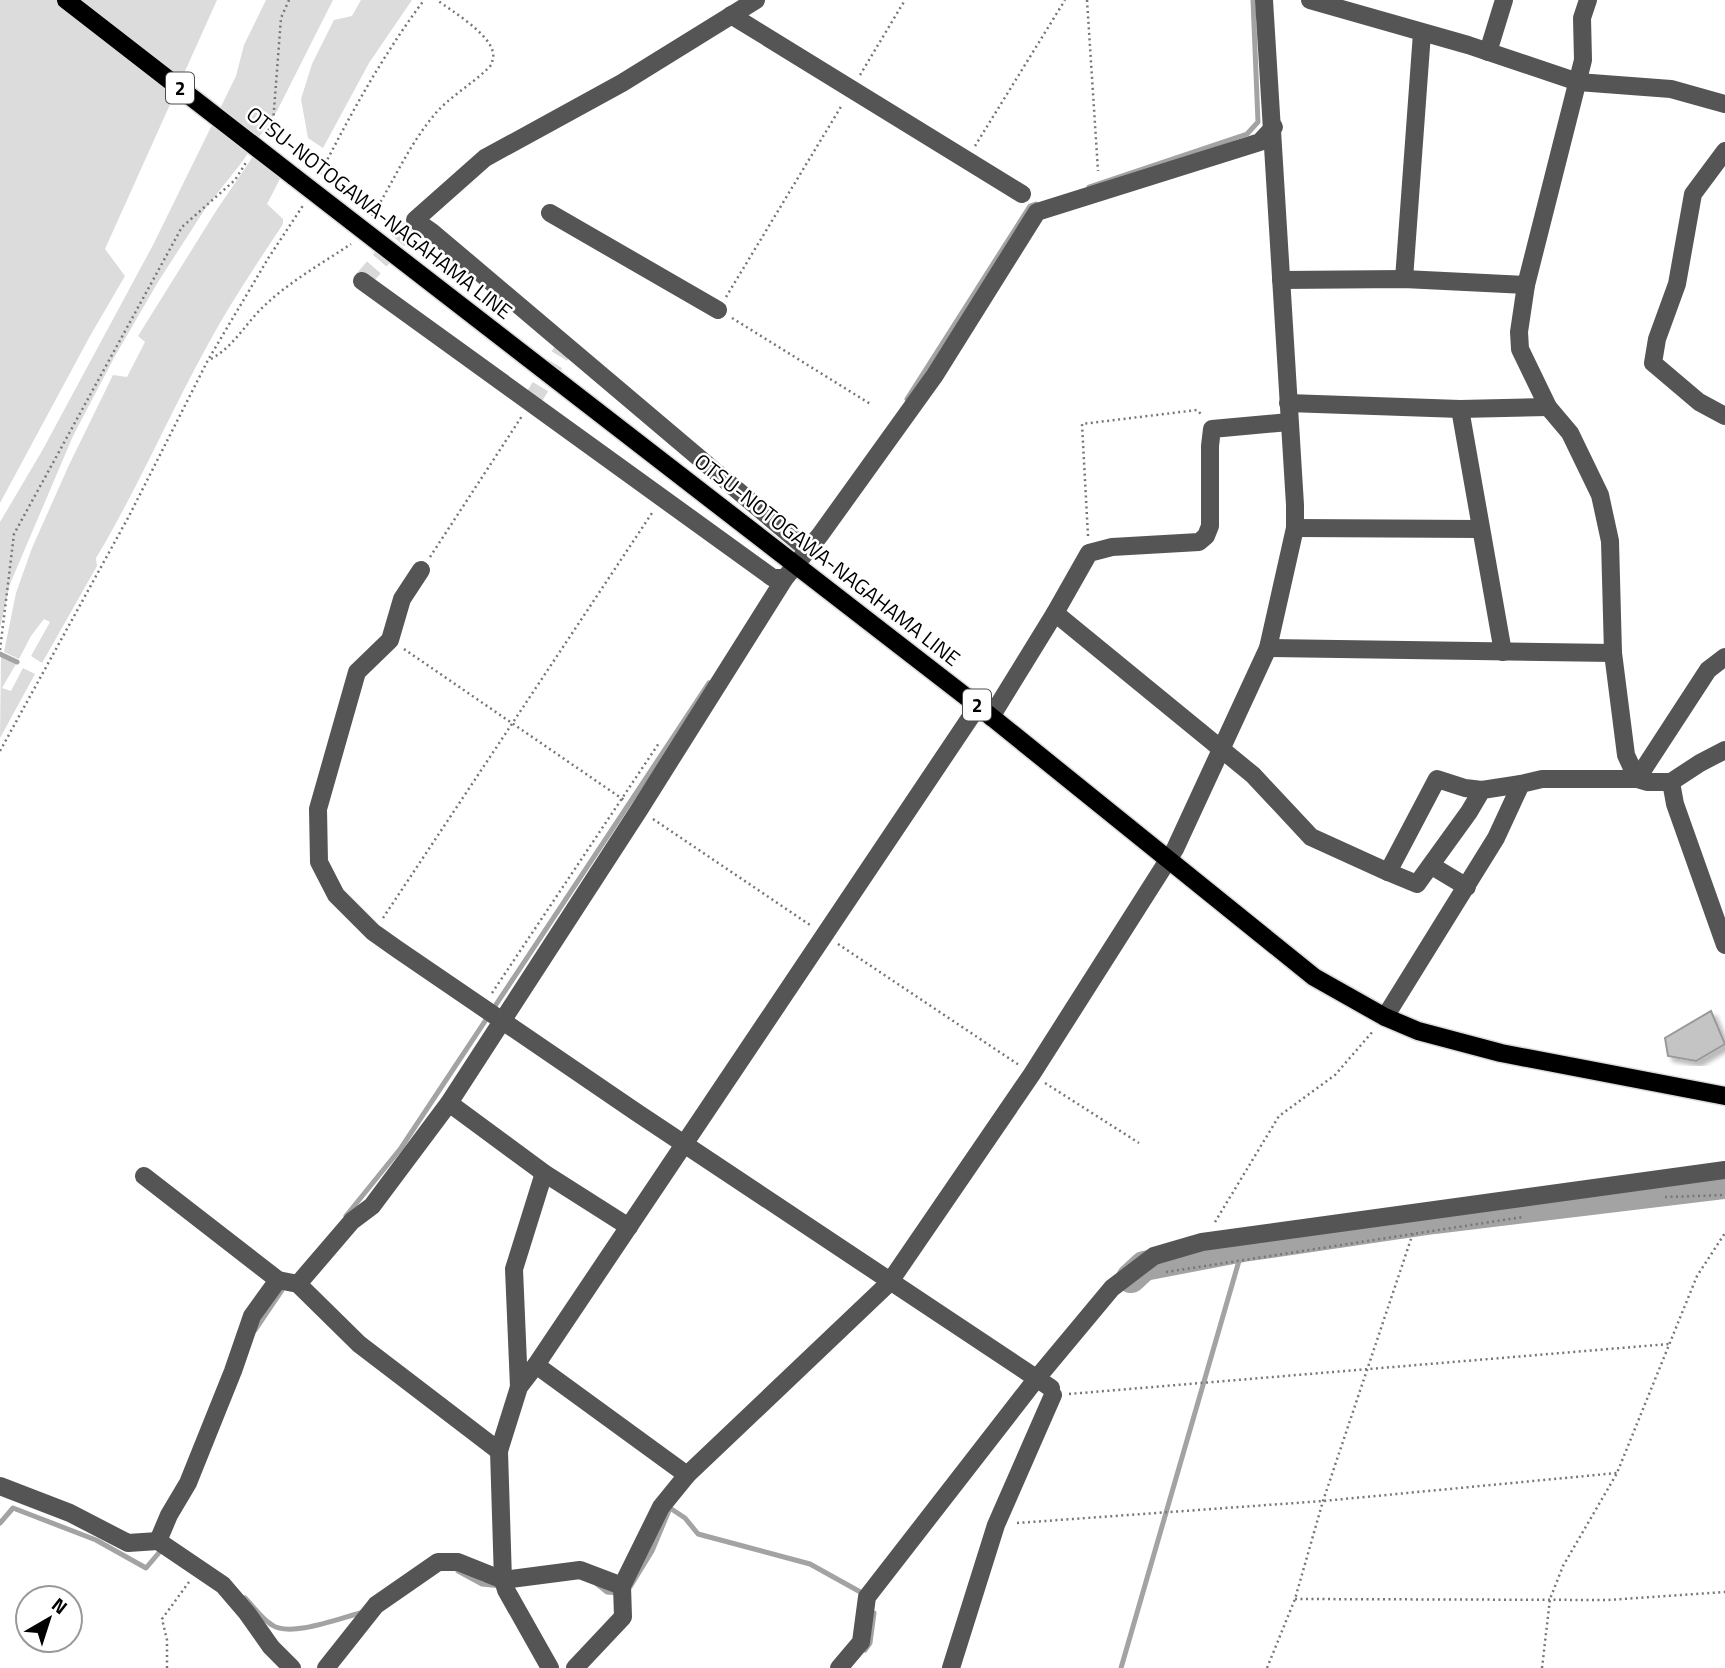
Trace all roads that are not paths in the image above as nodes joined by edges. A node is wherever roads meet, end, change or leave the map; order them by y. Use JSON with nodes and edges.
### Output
{"nodes":[{"id":1,"x":66,"y":0,"type":"edge"},
{"id":2,"x":757,"y":0,"type":"edge"},
{"id":3,"x":1264,"y":0,"type":"edge"},
{"id":4,"x":1311,"y":0,"type":"edge"},
{"id":5,"x":1504,"y":0,"type":"edge"},
{"id":6,"x":1588,"y":0,"type":"edge"},
{"id":7,"x":731,"y":15,"type":"junction"},
{"id":8,"x":1422,"y":33,"type":"junction"},
{"id":9,"x":1488,"y":52,"type":"junction"},
{"id":10,"x":1578,"y":82,"type":"junction"},
{"id":11,"x":1725,"y":104,"type":"edge"},
{"id":12,"x":1273,"y":127,"type":"junction"},
{"id":13,"x":1725,"y":151,"type":"edge"},
{"id":14,"x":1021,"y":194,"type":"dead end"},
{"id":15,"x":550,"y":213,"type":"dead end"},
{"id":16,"x":1404,"y":279,"type":"junction"},
{"id":17,"x":1281,"y":280,"type":"junction"},
{"id":18,"x":362,"y":281,"type":"dead end"},
{"id":19,"x":1527,"y":285,"type":"junction"},
{"id":20,"x":718,"y":310,"type":"road end"},
{"id":21,"x":1548,"y":407,"type":"junction"},
{"id":22,"x":1460,"y":408,"type":"junction"},
{"id":23,"x":1289,"y":412,"type":"junction"},
{"id":24,"x":1725,"y":416,"type":"edge"},
{"id":25,"x":1295,"y":528,"type":"junction"},
{"id":26,"x":1480,"y":529,"type":"junction"},
{"id":27,"x":808,"y":550,"type":"junction"},
{"id":28,"x":421,"y":570,"type":"road end"},
{"id":29,"x":790,"y":571,"type":"junction"},
{"id":30,"x":1055,"y":613,"type":"junction"},
{"id":31,"x":1268,"y":648,"type":"junction"},
{"id":32,"x":1503,"y":652,"type":"junction"},
{"id":33,"x":1613,"y":653,"type":"junction"},
{"id":34,"x":1725,"y":657,"type":"edge"},
{"id":35,"x":984,"y":711,"type":"junction"},
{"id":36,"x":1223,"y":749,"type":"junction"},
{"id":37,"x":1725,"y":750,"type":"edge"},
{"id":38,"x":1637,"y":779,"type":"junction"},
{"id":39,"x":1671,"y":782,"type":"junction"},
{"id":40,"x":1521,"y":784,"type":"junction"},
{"id":41,"x":1482,"y":790,"type":"junction"},
{"id":42,"x":1169,"y":859,"type":"junction"},
{"id":43,"x":1432,"y":866,"type":"junction"},
{"id":44,"x":1388,"y":872,"type":"junction"},
{"id":45,"x":1467,"y":887,"type":"junction"},
{"id":46,"x":1725,"y":945,"type":"edge"},
{"id":47,"x":491,"y":1013,"type":"junction"},
{"id":48,"x":1385,"y":1017,"type":"junction"},
{"id":49,"x":1725,"y":1096,"type":"edge"},
{"id":50,"x":449,"y":1103,"type":"junction"},
{"id":51,"x":685,"y":1144,"type":"junction"},
{"id":52,"x":1725,"y":1170,"type":"edge"},
{"id":53,"x":544,"y":1173,"type":"junction"},
{"id":54,"x":144,"y":1175,"type":"dead end"},
{"id":55,"x":629,"y":1227,"type":"junction"},
{"id":56,"x":278,"y":1280,"type":"junction"},
{"id":57,"x":889,"y":1283,"type":"junction"},
{"id":58,"x":298,"y":1284,"type":"junction"},
{"id":59,"x":536,"y":1365,"type":"junction"},
{"id":60,"x":519,"y":1387,"type":"junction"},
{"id":61,"x":1047,"y":1387,"type":"junction"},
{"id":62,"x":499,"y":1451,"type":"junction"},
{"id":63,"x":687,"y":1475,"type":"junction"},
{"id":64,"x":0,"y":1486,"type":"edge"},
{"id":65,"x":163,"y":1544,"type":"junction"},
{"id":66,"x":505,"y":1585,"type":"junction"},
{"id":67,"x":622,"y":1591,"type":"junction"},
{"id":68,"x":292,"y":1668,"type":"edge"},
{"id":69,"x":326,"y":1668,"type":"edge"},
{"id":70,"x":550,"y":1668,"type":"edge"},
{"id":71,"x":575,"y":1668,"type":"edge"},
{"id":72,"x":839,"y":1668,"type":"edge"},
{"id":73,"x":951,"y":1668,"type":"edge"}],
"edges":[{"from":1,"to":29,"type":"main road","name":"OTSU-NOTOGAWA-NAGAHAMA LINE","number":"2","bridge":true},
{"from":2,"to":7,"type":"street"},
{"from":3,"to":12,"type":"street"},
{"from":4,"to":8,"type":"street"},
{"from":5,"to":9,"type":"street"},
{"from":6,"to":10,"type":"street"},
{"from":7,"to":14,"type":"street"},
{"from":7,"to":27,"type":"street"},
{"from":8,"to":9,"type":"street"},
{"from":8,"to":16,"type":"street"},
{"from":9,"to":10,"type":"street"},
{"from":10,"to":11,"type":"street"},
{"from":10,"to":19,"type":"street"},
{"from":12,"to":17,"type":"street"},
{"from":12,"to":27,"type":"street"},
{"from":13,"to":24,"type":"street"},
{"from":15,"to":20,"type":"street"},
{"from":16,"to":17,"type":"street"},
{"from":16,"to":19,"type":"street"},
{"from":17,"to":23,"type":"street"},
{"from":18,"to":29,"type":"street"},
{"from":19,"to":21,"type":"street"},
{"from":21,"to":22,"type":"street"},
{"from":21,"to":33,"type":"street"},
{"from":22,"to":23,"type":"street"},
{"from":22,"to":26,"type":"street"},
{"from":23,"to":25,"type":"street"},
{"from":23,"to":30,"type":"street"},
{"from":25,"to":26,"type":"street"},
{"from":25,"to":31,"type":"street"},
{"from":26,"to":32,"type":"street"},
{"from":27,"to":29,"type":"street"},
{"from":28,"to":47,"type":"street"},
{"from":29,"to":35,"type":"main road","name":"OTSU-NOTOGAWA-NAGAHAMA LINE","number":"2"},
{"from":29,"to":47,"type":"street"},
{"from":30,"to":35,"type":"street"},
{"from":30,"to":36,"type":"street"},
{"from":31,"to":32,"type":"street"},
{"from":31,"to":36,"type":"street"},
{"from":32,"to":33,"type":"street"},
{"from":33,"to":38,"type":"street"},
{"from":34,"to":38,"type":"street"},
{"from":35,"to":42,"type":"main road","name":"OTSU-NOTOGAWA-NAGAHAMA LINE","number":"2"},
{"from":35,"to":51,"type":"street"},
{"from":36,"to":42,"type":"street"},
{"from":36,"to":44,"type":"street"},
{"from":37,"to":39,"type":"street"},
{"from":38,"to":39,"type":"street"},
{"from":38,"to":40,"type":"street"},
{"from":39,"to":46,"type":"street"},
{"from":40,"to":41,"type":"street"},
{"from":40,"to":45,"type":"street"},
{"from":41,"to":43,"type":"street"},
{"from":41,"to":44,"type":"street"},
{"from":42,"to":48,"type":"main road","name":"OTSU-NOTOGAWA-NAGAHAMA LINE","number":"2"},
{"from":42,"to":57,"type":"street"},
{"from":43,"to":44,"type":"street"},
{"from":43,"to":45,"type":"street"},
{"from":45,"to":48,"type":"street"},
{"from":47,"to":50,"type":"street"},
{"from":47,"to":51,"type":"street"},
{"from":48,"to":49,"type":"main road","name":"OTSU-NOTOGAWA-NAGAHAMA LINE","number":"2"},
{"from":50,"to":53,"type":"street"},
{"from":50,"to":58,"type":"street"},
{"from":51,"to":55,"type":"street"},
{"from":51,"to":57,"type":"street"},
{"from":52,"to":61,"type":"street"},
{"from":53,"to":55,"type":"street"},
{"from":53,"to":60,"type":"street"},
{"from":54,"to":56,"type":"street"},
{"from":55,"to":59,"type":"street"},
{"from":56,"to":58,"type":"street"},
{"from":56,"to":65,"type":"street"},
{"from":57,"to":61,"type":"street"},
{"from":57,"to":63,"type":"street"},
{"from":58,"to":62,"type":"street"},
{"from":59,"to":60,"type":"street"},
{"from":59,"to":63,"type":"street"},
{"from":60,"to":62,"type":"street"},
{"from":61,"to":72,"type":"street"},
{"from":61,"to":73,"type":"street"},
{"from":62,"to":66,"type":"street"},
{"from":63,"to":67,"type":"street"},
{"from":64,"to":65,"type":"street"},
{"from":65,"to":68,"type":"street"},
{"from":66,"to":67,"type":"street"},
{"from":66,"to":69,"type":"street"},
{"from":66,"to":70,"type":"street"},
{"from":67,"to":71,"type":"street"}]}
